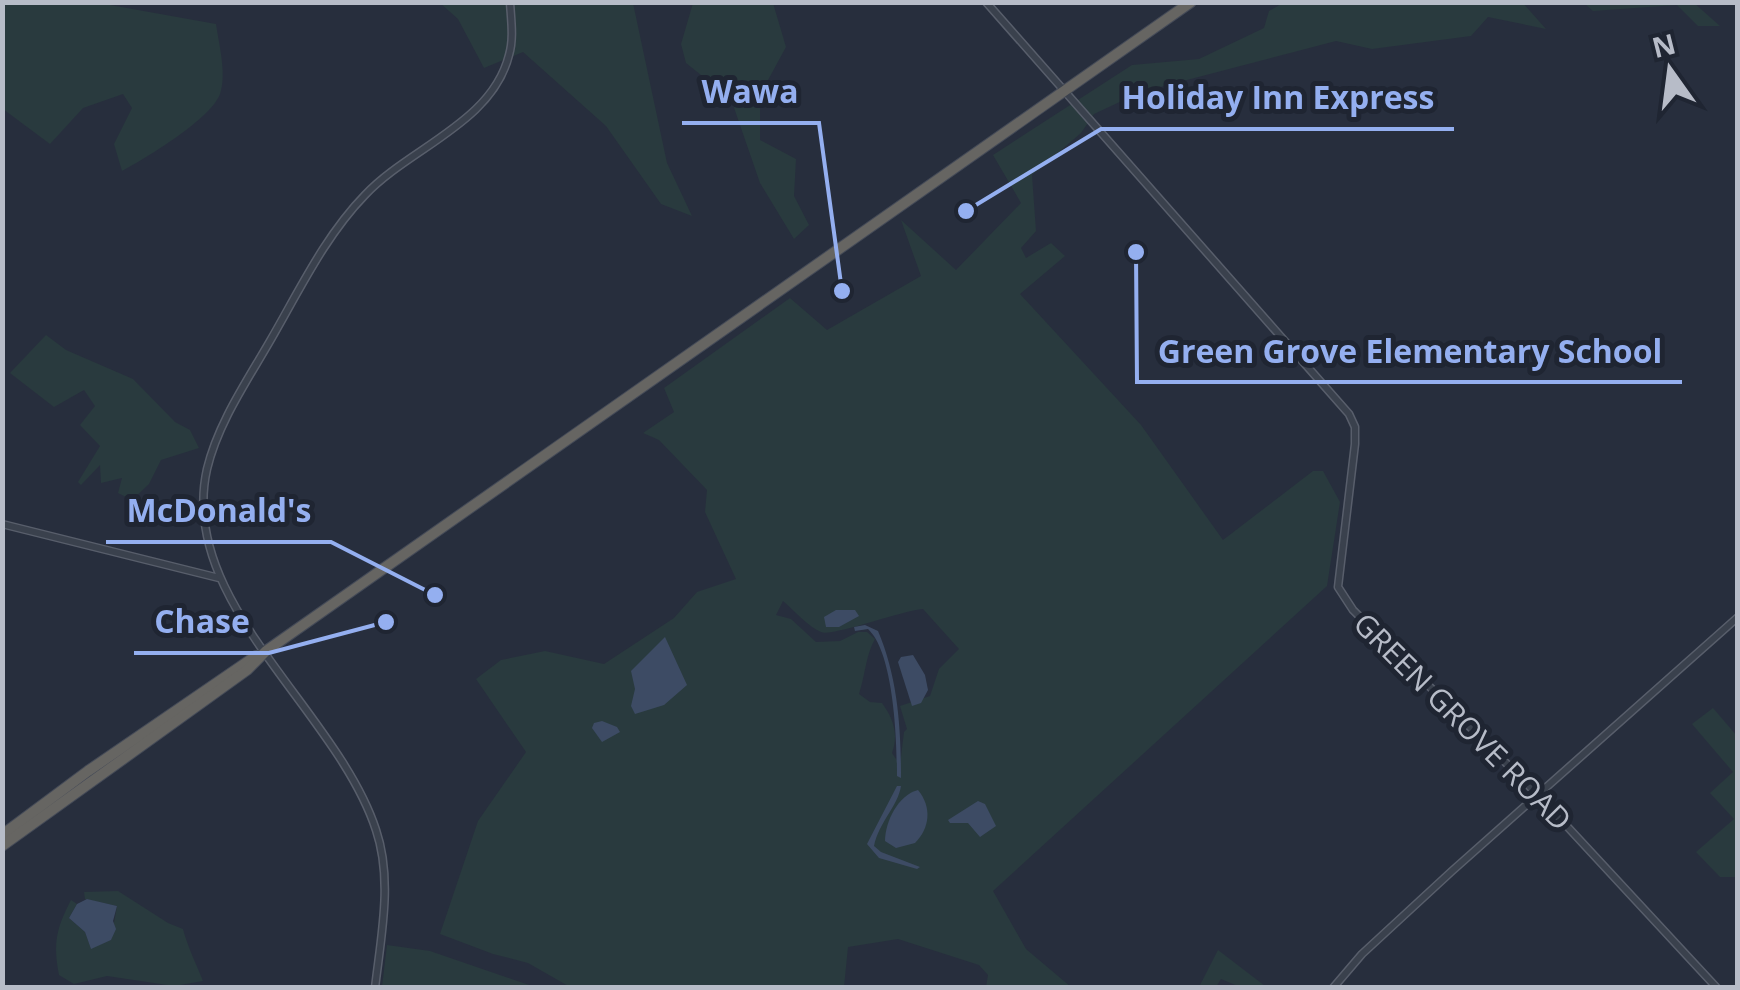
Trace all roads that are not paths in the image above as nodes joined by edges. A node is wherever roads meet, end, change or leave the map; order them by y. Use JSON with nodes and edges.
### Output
{"nodes":[{"id":1,"x":510,"y":2,"type":"edge"},
{"id":2,"x":986,"y":2,"type":"edge"},
{"id":3,"x":1191,"y":2,"type":"edge"},
{"id":4,"x":1066,"y":91,"type":"junction"},
{"id":5,"x":2,"y":524,"type":"edge"},
{"id":6,"x":220,"y":578,"type":"junction"},
{"id":7,"x":1738,"y":617,"type":"edge"},
{"id":8,"x":266,"y":651,"type":"junction"},
{"id":9,"x":1538,"y":795,"type":"junction"},
{"id":10,"x":2,"y":835,"type":"edge"},
{"id":11,"x":2,"y":846,"type":"edge"},
{"id":12,"x":376,"y":988,"type":"edge"},
{"id":13,"x":1333,"y":988,"type":"edge"},
{"id":14,"x":1717,"y":988,"type":"edge"}],
"edges":[{"from":1,"to":6,"type":"street"},
{"from":2,"to":4,"type":"street","name":"GREEN GROVE ROAD"},
{"from":3,"to":4,"type":"highway"},
{"from":4,"to":8,"type":"highway"},
{"from":4,"to":9,"type":"street","name":"GREEN GROVE ROAD"},
{"from":5,"to":6,"type":"street"},
{"from":6,"to":8,"type":"street"},
{"from":7,"to":9,"type":"street"},
{"from":8,"to":10,"type":"highway"},
{"from":8,"to":11,"type":"highway"},
{"from":8,"to":12,"type":"street"},
{"from":9,"to":13,"type":"street"},
{"from":9,"to":14,"type":"street","name":"GREEN GROVE ROAD"}]}
